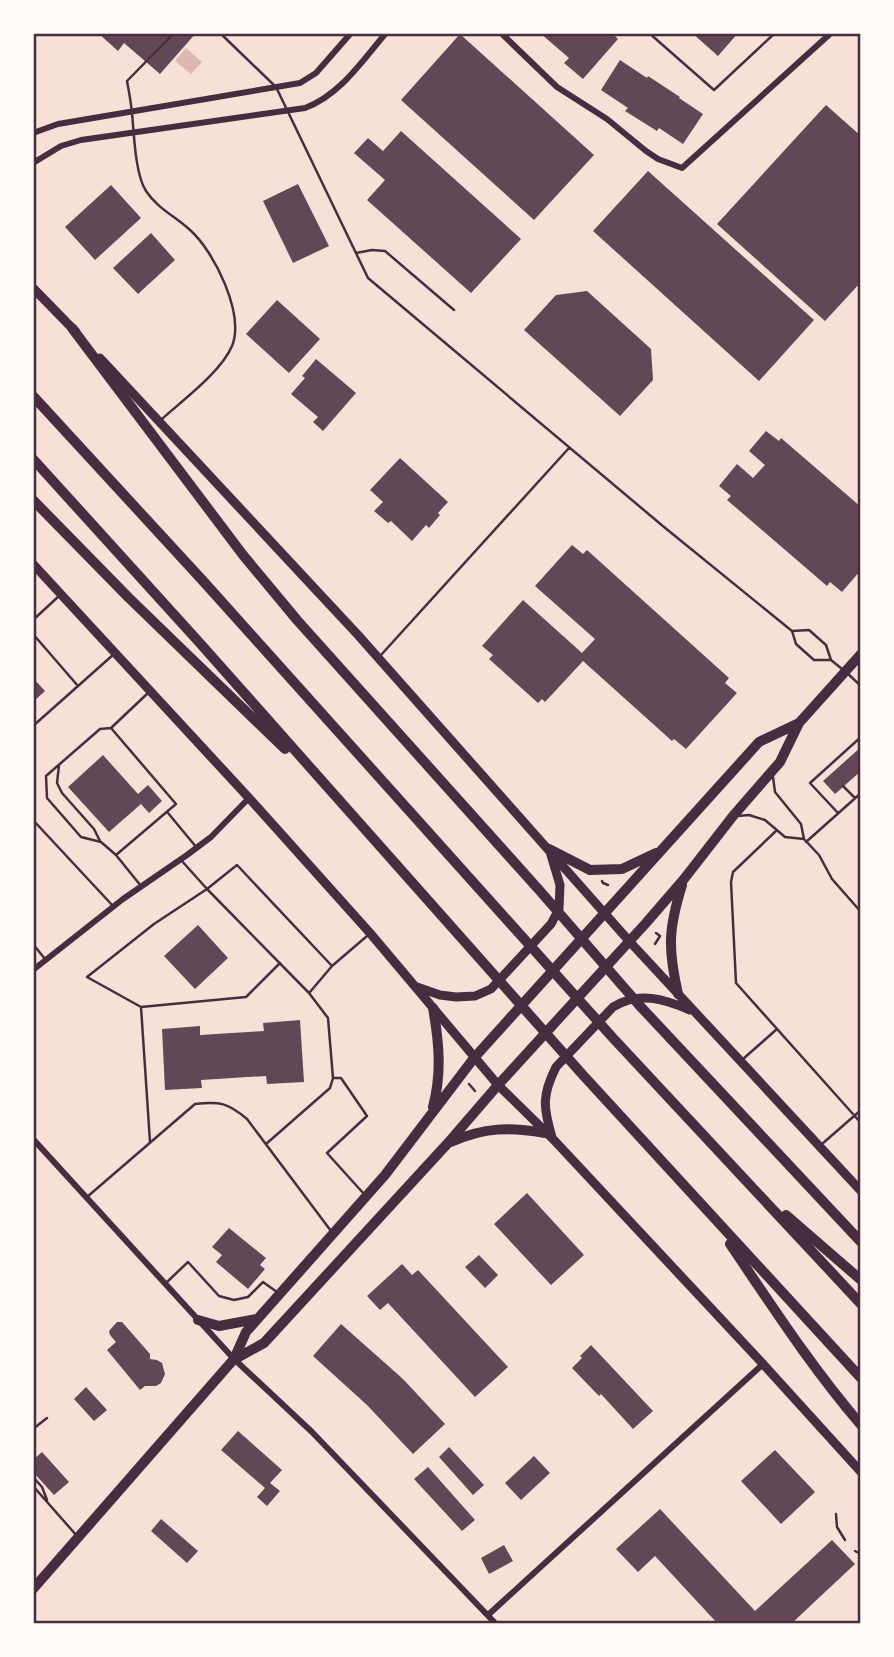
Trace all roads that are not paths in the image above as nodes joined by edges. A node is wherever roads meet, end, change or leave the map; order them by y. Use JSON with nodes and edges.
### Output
{"nodes":[{"id":1,"x":174,"y":33,"type":"edge"},
{"id":2,"x":220,"y":33,"type":"edge"},
{"id":3,"x":351,"y":33,"type":"edge"},
{"id":4,"x":386,"y":33,"type":"edge"},
{"id":5,"x":501,"y":33,"type":"edge"},
{"id":6,"x":649,"y":33,"type":"edge"},
{"id":7,"x":775,"y":33,"type":"edge"},
{"id":8,"x":831,"y":33,"type":"edge"},
{"id":9,"x":276,"y":87,"type":"junction"},
{"id":10,"x":132,"y":111,"type":"junction"},
{"id":11,"x":287,"y":111,"type":"junction"},
{"id":12,"x":134,"y":131,"type":"junction"},
{"id":13,"x":33,"y":133,"type":"edge"},
{"id":14,"x":33,"y":163,"type":"edge"},
{"id":15,"x":356,"y":253,"type":"junction"},
{"id":16,"x":33,"y":288,"type":"edge"},
{"id":17,"x":454,"y":310,"type":"dead end"},
{"id":18,"x":72,"y":328,"type":"junction"},
{"id":19,"x":33,"y":396,"type":"edge"},
{"id":20,"x":160,"y":421,"type":"junction"},
{"id":21,"x":569,"y":447,"type":"junction"},
{"id":22,"x":33,"y":459,"type":"edge"},
{"id":23,"x":33,"y":500,"type":"edge"},
{"id":24,"x":33,"y":564,"type":"edge"},
{"id":25,"x":61,"y":594,"type":"junction"},
{"id":26,"x":33,"y":620,"type":"edge"},
{"id":27,"x":792,"y":631,"type":"junction"},
{"id":28,"x":33,"y":634,"type":"edge"},
{"id":29,"x":116,"y":653,"type":"junction"},
{"id":30,"x":861,"y":654,"type":"edge"},
{"id":31,"x":378,"y":658,"type":"junction"},
{"id":32,"x":831,"y":660,"type":"junction"},
{"id":33,"x":845,"y":671,"type":"junction"},
{"id":34,"x":78,"y":686,"type":"junction"},
{"id":35,"x":861,"y":686,"type":"edge"},
{"id":36,"x":150,"y":690,"type":"junction"},
{"id":37,"x":799,"y":723,"type":"junction"},
{"id":38,"x":33,"y":726,"type":"edge"},
{"id":39,"x":111,"y":728,"type":"junction"},
{"id":40,"x":859,"y":739,"type":"edge"},
{"id":41,"x":861,"y":744,"type":"edge"},
{"id":42,"x":844,"y":752,"type":"junction"},
{"id":43,"x":849,"y":757,"type":"dead end"},
{"id":44,"x":780,"y":762,"type":"junction"},
{"id":45,"x":59,"y":765,"type":"junction"},
{"id":46,"x":827,"y":767,"type":"junction"},
{"id":47,"x":832,"y":773,"type":"dead end"},
{"id":48,"x":844,"y":786,"type":"dead end"},
{"id":49,"x":861,"y":793,"type":"edge"},
{"id":50,"x":249,"y":798,"type":"junction"},
{"id":51,"x":855,"y":798,"type":"junction"},
{"id":52,"x":344,"y":806,"type":"junction"},
{"id":53,"x":167,"y":812,"type":"junction"},
{"id":54,"x":838,"y":813,"type":"junction"},
{"id":55,"x":733,"y":816,"type":"junction"},
{"id":56,"x":33,"y":820,"type":"edge"},
{"id":57,"x":777,"y":830,"type":"junction"},
{"id":58,"x":805,"y":841,"type":"junction"},
{"id":59,"x":101,"y":842,"type":"junction"},
{"id":60,"x":197,"y":848,"type":"junction"},
{"id":61,"x":549,"y":849,"type":"junction"},
{"id":62,"x":663,"y":849,"type":"junction"},
{"id":63,"x":116,"y":855,"type":"junction"},
{"id":64,"x":181,"y":859,"type":"junction"},
{"id":65,"x":684,"y":879,"type":"junction"},
{"id":66,"x":141,"y":886,"type":"junction"},
{"id":67,"x":207,"y":889,"type":"junction"},
{"id":68,"x":113,"y":906,"type":"junction"},
{"id":69,"x":861,"y":912,"type":"edge"},
{"id":70,"x":605,"y":913,"type":"junction"},
{"id":71,"x":370,"y":933,"type":"junction"},
{"id":72,"x":629,"y":942,"type":"junction"},
{"id":73,"x":33,"y":944,"type":"edge"},
{"id":74,"x":45,"y":959,"type":"junction"},
{"id":75,"x":280,"y":963,"type":"junction"},
{"id":76,"x":332,"y":966,"type":"junction"},
{"id":77,"x":33,"y":970,"type":"edge"},
{"id":78,"x":416,"y":987,"type":"junction"},
{"id":79,"x":309,"y":993,"type":"junction"},
{"id":80,"x":678,"y":994,"type":"junction"},
{"id":81,"x":141,"y":1007,"type":"junction"},
{"id":82,"x":433,"y":1007,"type":"junction"},
{"id":83,"x":695,"y":1012,"type":"junction"},
{"id":84,"x":777,"y":1029,"type":"junction"},
{"id":85,"x":474,"y":1058,"type":"junction"},
{"id":86,"x":740,"y":1061,"type":"junction"},
{"id":87,"x":333,"y":1078,"type":"junction"},
{"id":88,"x":498,"y":1085,"type":"junction"},
{"id":89,"x":861,"y":1111,"type":"edge"},
{"id":90,"x":432,"y":1112,"type":"junction"},
{"id":91,"x":855,"y":1116,"type":"junction"},
{"id":92,"x":861,"y":1123,"type":"edge"},
{"id":93,"x":549,"y":1136,"type":"junction"},
{"id":94,"x":33,"y":1139,"type":"edge"},
{"id":95,"x":150,"y":1142,"type":"junction"},
{"id":96,"x":448,"y":1143,"type":"junction"},
{"id":97,"x":266,"y":1144,"type":"junction"},
{"id":98,"x":820,"y":1147,"type":"junction"},
{"id":99,"x":744,"y":1179,"type":"junction"},
{"id":100,"x":861,"y":1191,"type":"edge"},
{"id":101,"x":366,"y":1197,"type":"junction"},
{"id":102,"x":87,"y":1198,"type":"junction"},
{"id":103,"x":709,"y":1213,"type":"junction"},
{"id":104,"x":333,"y":1233,"type":"junction"},
{"id":105,"x":861,"y":1242,"type":"edge"},
{"id":106,"x":861,"y":1280,"type":"edge"},
{"id":107,"x":166,"y":1284,"type":"junction"},
{"id":108,"x":280,"y":1294,"type":"junction"},
{"id":109,"x":861,"y":1304,"type":"edge"},
{"id":110,"x":258,"y":1319,"type":"junction"},
{"id":111,"x":198,"y":1320,"type":"junction"},
{"id":112,"x":234,"y":1359,"type":"junction"},
{"id":113,"x":763,"y":1364,"type":"junction"},
{"id":114,"x":861,"y":1378,"type":"edge"},
{"id":115,"x":47,"y":1418,"type":"dead end"},
{"id":116,"x":861,"y":1425,"type":"edge"},
{"id":117,"x":33,"y":1429,"type":"edge"},
{"id":118,"x":861,"y":1472,"type":"edge"},
{"id":119,"x":33,"y":1477,"type":"edge"},
{"id":120,"x":33,"y":1486,"type":"edge"},
{"id":121,"x":49,"y":1503,"type":"junction"},
{"id":122,"x":836,"y":1514,"type":"dead end"},
{"id":123,"x":79,"y":1537,"type":"junction"},
{"id":124,"x":845,"y":1540,"type":"dead end"},
{"id":125,"x":855,"y":1551,"type":"dead end"},
{"id":126,"x":861,"y":1554,"type":"edge"},
{"id":127,"x":33,"y":1589,"type":"edge"},
{"id":128,"x":488,"y":1615,"type":"junction"},
{"id":129,"x":496,"y":1624,"type":"edge"}],
"edges":[{"from":1,"to":10,"type":"lane"},
{"from":2,"to":9,"type":"lane"},
{"from":3,"to":9,"type":"street"},
{"from":4,"to":11,"type":"street"},
{"from":5,"to":8,"type":"street"},
{"from":6,"to":7,"type":"lane"},
{"from":9,"to":10,"type":"street"},
{"from":9,"to":11,"type":"lane"},
{"from":10,"to":12,"type":"lane"},
{"from":10,"to":13,"type":"street"},
{"from":11,"to":12,"type":"street"},
{"from":11,"to":15,"type":"lane"},
{"from":12,"to":14,"type":"street"},
{"from":12,"to":20,"type":"lane"},
{"from":15,"to":17,"type":"lane"},
{"from":15,"to":21,"type":"lane"},
{"from":16,"to":18,"type":"main road"},
{"from":18,"to":20,"type":"main road"},
{"from":18,"to":105,"type":"highway"},
{"from":19,"to":99,"type":"highway"},
{"from":20,"to":31,"type":"main road"},
{"from":21,"to":27,"type":"lane"},
{"from":21,"to":31,"type":"lane"},
{"from":22,"to":52,"type":"highway"},
{"from":23,"to":52,"type":"highway"},
{"from":24,"to":25,"type":"main road"},
{"from":25,"to":26,"type":"lane"},
{"from":25,"to":29,"type":"main road"},
{"from":27,"to":32,"type":"lane"},
{"from":27,"to":32,"type":"lane"},
{"from":28,"to":34,"type":"lane"},
{"from":29,"to":34,"type":"lane"},
{"from":29,"to":36,"type":"main road"},
{"from":30,"to":33,"type":"main road"},
{"from":31,"to":61,"type":"main road"},
{"from":32,"to":33,"type":"lane"},
{"from":33,"to":35,"type":"lane"},
{"from":33,"to":37,"type":"main road"},
{"from":34,"to":38,"type":"lane"},
{"from":36,"to":39,"type":"lane"},
{"from":36,"to":50,"type":"main road"},
{"from":37,"to":44,"type":"main road"},
{"from":37,"to":62,"type":"main road"},
{"from":39,"to":45,"type":"lane"},
{"from":39,"to":53,"type":"lane"},
{"from":40,"to":41,"type":"lane"},
{"from":40,"to":42,"type":"lane"},
{"from":42,"to":43,"type":"lane"},
{"from":42,"to":46,"type":"lane"},
{"from":44,"to":55,"type":"main road"},
{"from":44,"to":58,"type":"lane"},
{"from":45,"to":59,"type":"lane"},
{"from":45,"to":59,"type":"lane"},
{"from":46,"to":47,"type":"lane"},
{"from":46,"to":54,"type":"lane"},
{"from":48,"to":51,"type":"lane"},
{"from":49,"to":51,"type":"lane"},
{"from":50,"to":60,"type":"street"},
{"from":50,"to":71,"type":"main road"},
{"from":51,"to":54,"type":"lane"},
{"from":52,"to":103,"type":"highway"},
{"from":53,"to":60,"type":"lane"},
{"from":53,"to":63,"type":"lane"},
{"from":54,"to":58,"type":"lane"},
{"from":55,"to":57,"type":"lane"},
{"from":55,"to":65,"type":"main road"},
{"from":56,"to":68,"type":"lane"},
{"from":57,"to":58,"type":"lane"},
{"from":57,"to":84,"type":"lane"},
{"from":58,"to":69,"type":"lane"},
{"from":59,"to":63,"type":"lane"},
{"from":60,"to":64,"type":"street"},
{"from":61,"to":62,"type":"main road"},
{"from":61,"to":70,"type":"main road"},
{"from":61,"to":78,"type":"main road"},
{"from":62,"to":70,"type":"main road"},
{"from":63,"to":66,"type":"lane"},
{"from":64,"to":66,"type":"street"},
{"from":64,"to":67,"type":"lane"},
{"from":65,"to":72,"type":"main road"},
{"from":65,"to":80,"type":"main road"},
{"from":66,"to":68,"type":"street"},
{"from":67,"to":75,"type":"lane"},
{"from":67,"to":76,"type":"lane"},
{"from":67,"to":81,"type":"lane"},
{"from":68,"to":74,"type":"street"},
{"from":70,"to":72,"type":"main road"},
{"from":70,"to":85,"type":"main road"},
{"from":71,"to":76,"type":"lane"},
{"from":71,"to":78,"type":"main road"},
{"from":72,"to":80,"type":"main road"},
{"from":72,"to":88,"type":"main road"},
{"from":73,"to":74,"type":"lane"},
{"from":74,"to":77,"type":"street"},
{"from":75,"to":79,"type":"lane"},
{"from":75,"to":81,"type":"lane"},
{"from":76,"to":79,"type":"lane"},
{"from":78,"to":82,"type":"main road"},
{"from":79,"to":87,"type":"lane"},
{"from":80,"to":83,"type":"main road"},
{"from":81,"to":95,"type":"lane"},
{"from":82,"to":85,"type":"main road"},
{"from":82,"to":90,"type":"main road"},
{"from":83,"to":86,"type":"main road"},
{"from":83,"to":93,"type":"main road"},
{"from":84,"to":86,"type":"lane"},
{"from":84,"to":91,"type":"lane"},
{"from":85,"to":88,"type":"main road"},
{"from":85,"to":90,"type":"main road"},
{"from":86,"to":98,"type":"main road"},
{"from":87,"to":97,"type":"lane"},
{"from":87,"to":101,"type":"lane"},
{"from":88,"to":93,"type":"main road"},
{"from":88,"to":96,"type":"main road"},
{"from":89,"to":91,"type":"lane"},
{"from":90,"to":101,"type":"main road"},
{"from":91,"to":92,"type":"lane"},
{"from":91,"to":98,"type":"lane"},
{"from":93,"to":96,"type":"main road"},
{"from":93,"to":113,"type":"main road"},
{"from":94,"to":102,"type":"street"},
{"from":95,"to":97,"type":"lane"},
{"from":95,"to":102,"type":"lane"},
{"from":96,"to":112,"type":"main road"},
{"from":97,"to":104,"type":"lane"},
{"from":98,"to":100,"type":"main road"},
{"from":99,"to":106,"type":"highway"},
{"from":99,"to":109,"type":"highway"},
{"from":101,"to":104,"type":"main road"},
{"from":102,"to":107,"type":"street"},
{"from":103,"to":114,"type":"highway"},
{"from":103,"to":116,"type":"highway"},
{"from":104,"to":108,"type":"main road"},
{"from":107,"to":108,"type":"lane"},
{"from":107,"to":111,"type":"street"},
{"from":108,"to":110,"type":"main road"},
{"from":110,"to":111,"type":"main road"},
{"from":110,"to":112,"type":"main road"},
{"from":111,"to":112,"type":"street"},
{"from":112,"to":123,"type":"main road"},
{"from":112,"to":128,"type":"street"},
{"from":113,"to":118,"type":"main road"},
{"from":113,"to":128,"type":"street"},
{"from":115,"to":117,"type":"lane"},
{"from":119,"to":121,"type":"lane"},
{"from":120,"to":121,"type":"lane"},
{"from":121,"to":123,"type":"lane"},
{"from":122,"to":124,"type":"lane"},
{"from":123,"to":127,"type":"main road"},
{"from":125,"to":126,"type":"lane"},
{"from":128,"to":129,"type":"street"}]}
